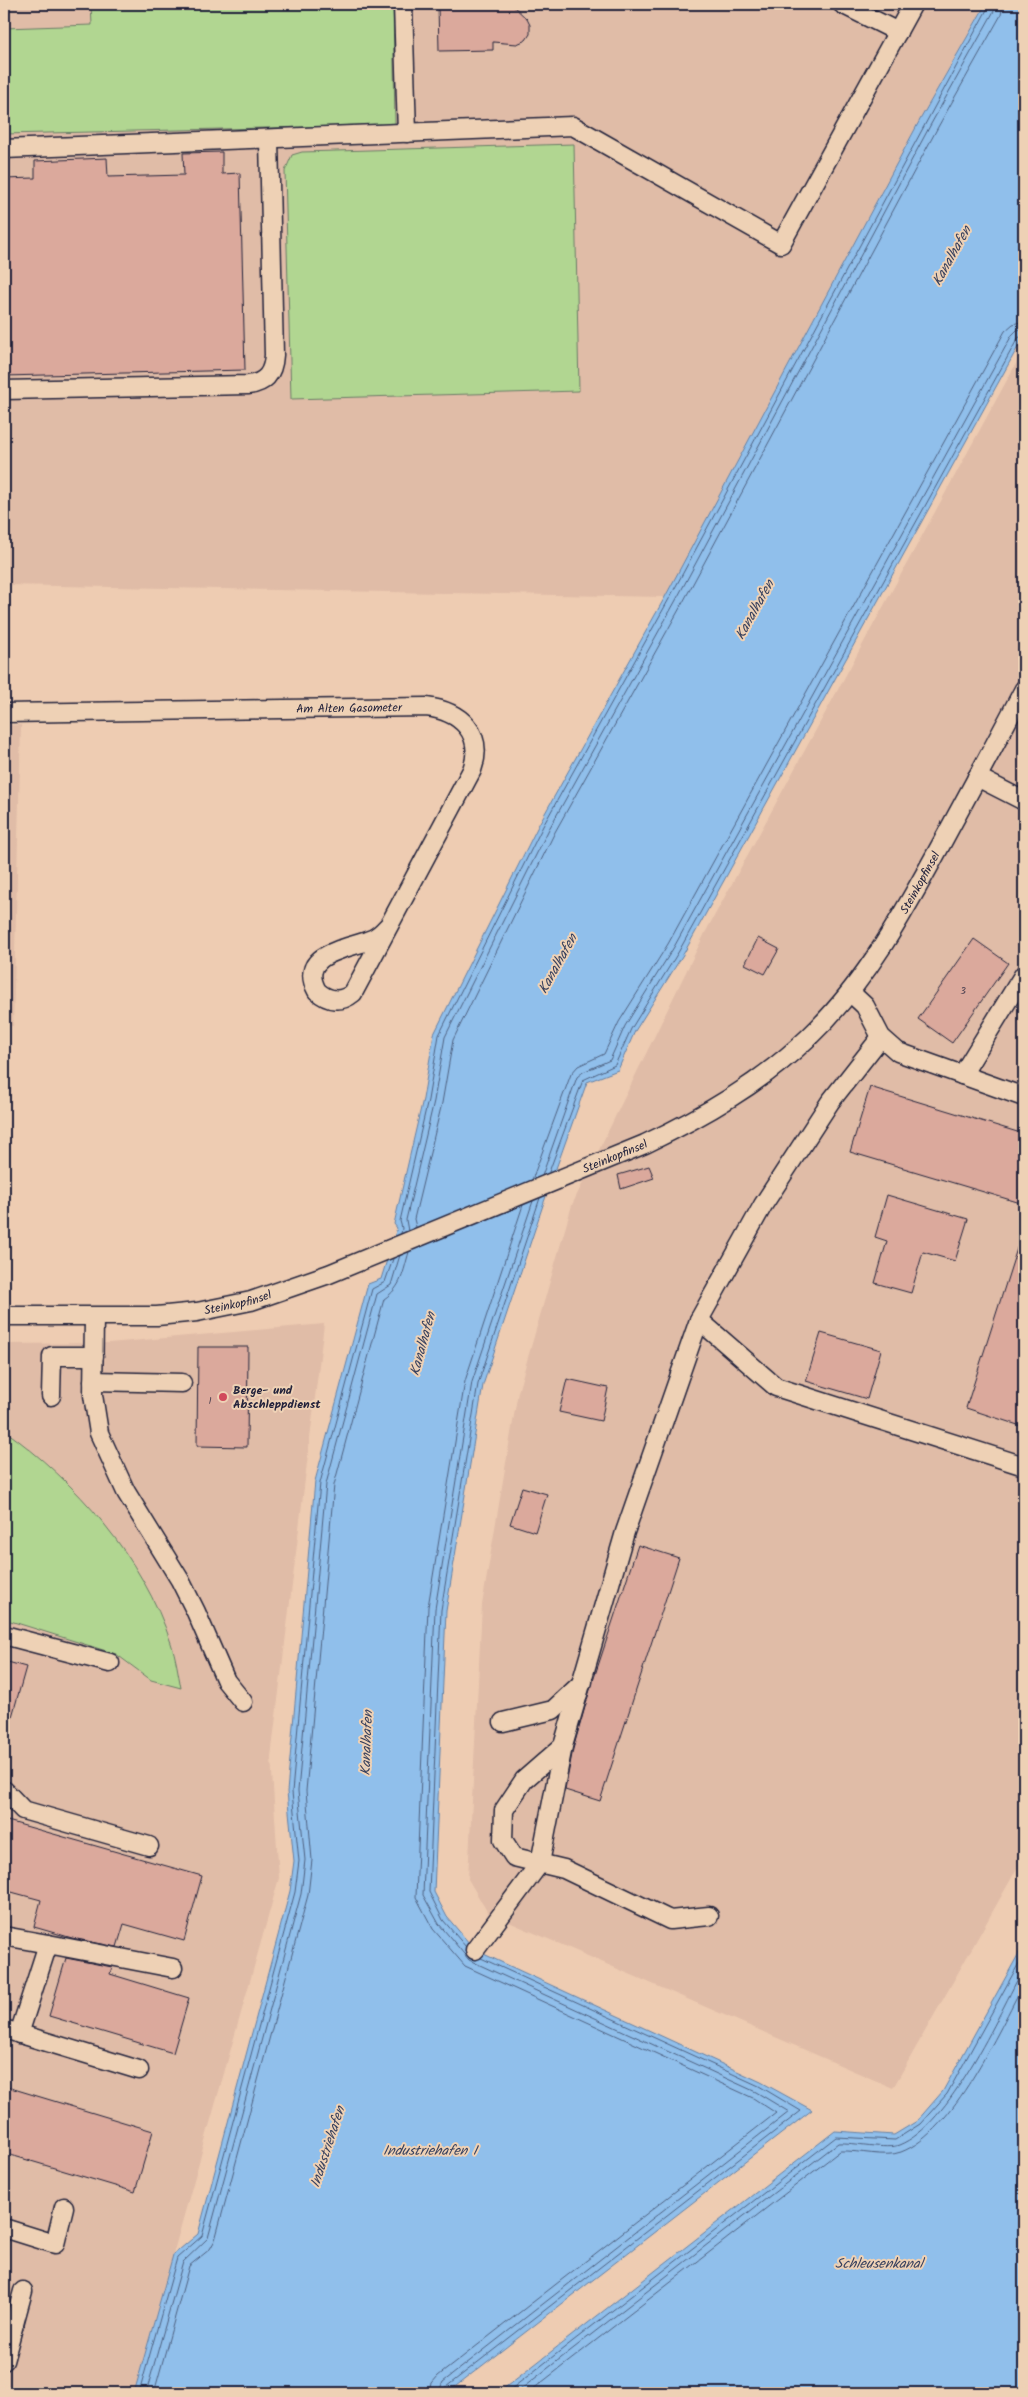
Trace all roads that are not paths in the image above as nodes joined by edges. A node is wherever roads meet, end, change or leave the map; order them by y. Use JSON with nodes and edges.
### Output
{"nodes":[{"id":1,"x":403,"y":4,"type":"edge"},
{"id":2,"x":842,"y":4,"type":"edge"},
{"id":3,"x":913,"y":4,"type":"edge"},
{"id":4,"x":898,"y":32,"type":"junction"},
{"id":5,"x":406,"y":133,"type":"junction"},
{"id":6,"x":269,"y":138,"type":"junction"},
{"id":7,"x":4,"y":148,"type":"edge"},
{"id":8,"x":4,"y":390,"type":"edge"},
{"id":9,"x":1024,"y":689,"type":"edge"},
{"id":10,"x":4,"y":713,"type":"edge"},
{"id":11,"x":977,"y":777,"type":"junction"},
{"id":12,"x":1024,"y":801,"type":"edge"},
{"id":13,"x":390,"y":924,"type":"junction"},
{"id":14,"x":1024,"y":974,"type":"edge"},
{"id":15,"x":850,"y":992,"type":"junction"},
{"id":16,"x":880,"y":1037,"type":"junction"},
{"id":17,"x":962,"y":1075,"type":"junction"},
{"id":18,"x":1024,"y":1097,"type":"edge"},
{"id":19,"x":4,"y":1316,"type":"edge"},
{"id":20,"x":94,"y":1317,"type":"junction"},
{"id":21,"x":699,"y":1320,"type":"junction"},
{"id":22,"x":94,"y":1356,"type":"junction"},
{"id":23,"x":93,"y":1381,"type":"junction"},
{"id":24,"x":182,"y":1383,"type":"dead end"},
{"id":25,"x":51,"y":1396,"type":"dead end"},
{"id":26,"x":1024,"y":1466,"type":"edge"},
{"id":27,"x":4,"y":1634,"type":"edge"},
{"id":28,"x":110,"y":1663,"type":"dead end"},
{"id":29,"x":583,"y":1682,"type":"junction"},
{"id":30,"x":243,"y":1702,"type":"dead end"},
{"id":31,"x":503,"y":1722,"type":"dead end"},
{"id":32,"x":563,"y":1746,"type":"junction"},
{"id":33,"x":4,"y":1790,"type":"edge"},
{"id":34,"x":150,"y":1846,"type":"dead end"},
{"id":35,"x":540,"y":1863,"type":"junction"},
{"id":36,"x":709,"y":1916,"type":"dead end"},
{"id":37,"x":4,"y":1936,"type":"edge"},
{"id":38,"x":48,"y":1944,"type":"junction"},
{"id":39,"x":475,"y":1950,"type":"dead end"},
{"id":40,"x":173,"y":1968,"type":"dead end"},
{"id":41,"x":11,"y":2031,"type":"edge"},
{"id":42,"x":138,"y":2070,"type":"dead end"},
{"id":43,"x":64,"y":2207,"type":"dead end"},
{"id":44,"x":4,"y":2228,"type":"edge"},
{"id":45,"x":23,"y":2291,"type":"dead end"},
{"id":46,"x":4,"y":2361,"type":"edge"}],
"edges":[{"from":1,"to":5,"type":"street"},
{"from":2,"to":4,"type":"street"},
{"from":3,"to":4,"type":"street"},
{"from":4,"to":5,"type":"street"},
{"from":5,"to":6,"type":"street"},
{"from":6,"to":7,"type":"street"},
{"from":6,"to":8,"type":"street"},
{"from":9,"to":11,"type":"street","name":"Steinkopfinsel"},
{"from":10,"to":13,"type":"street","name":"Am Alten Gasometer"},
{"from":11,"to":12,"type":"street"},
{"from":11,"to":15,"type":"street","name":"Steinkopfinsel"},
{"from":13,"to":13,"type":"street","name":"Am Alten Gasometer"},
{"from":14,"to":17,"type":"street"},
{"from":15,"to":16,"type":"street"},
{"from":15,"to":20,"type":"street","name":"Steinkopfinsel"},
{"from":16,"to":17,"type":"street"},
{"from":16,"to":21,"type":"street"},
{"from":17,"to":18,"type":"street"},
{"from":19,"to":20,"type":"street","name":"Steinkopfinsel"},
{"from":20,"to":22,"type":"street"},
{"from":21,"to":26,"type":"street"},
{"from":21,"to":29,"type":"street"},
{"from":22,"to":23,"type":"street"},
{"from":22,"to":25,"type":"street"},
{"from":23,"to":24,"type":"street"},
{"from":23,"to":30,"type":"street"},
{"from":27,"to":28,"type":"street"},
{"from":29,"to":31,"type":"street"},
{"from":29,"to":32,"type":"street"},
{"from":32,"to":35,"type":"street"},
{"from":32,"to":35,"type":"street"},
{"from":33,"to":34,"type":"street"},
{"from":35,"to":36,"type":"street"},
{"from":35,"to":39,"type":"street"},
{"from":37,"to":38,"type":"street"},
{"from":38,"to":40,"type":"street"},
{"from":38,"to":41,"type":"street"},
{"from":41,"to":42,"type":"street"},
{"from":43,"to":44,"type":"street"},
{"from":45,"to":46,"type":"street"}]}
